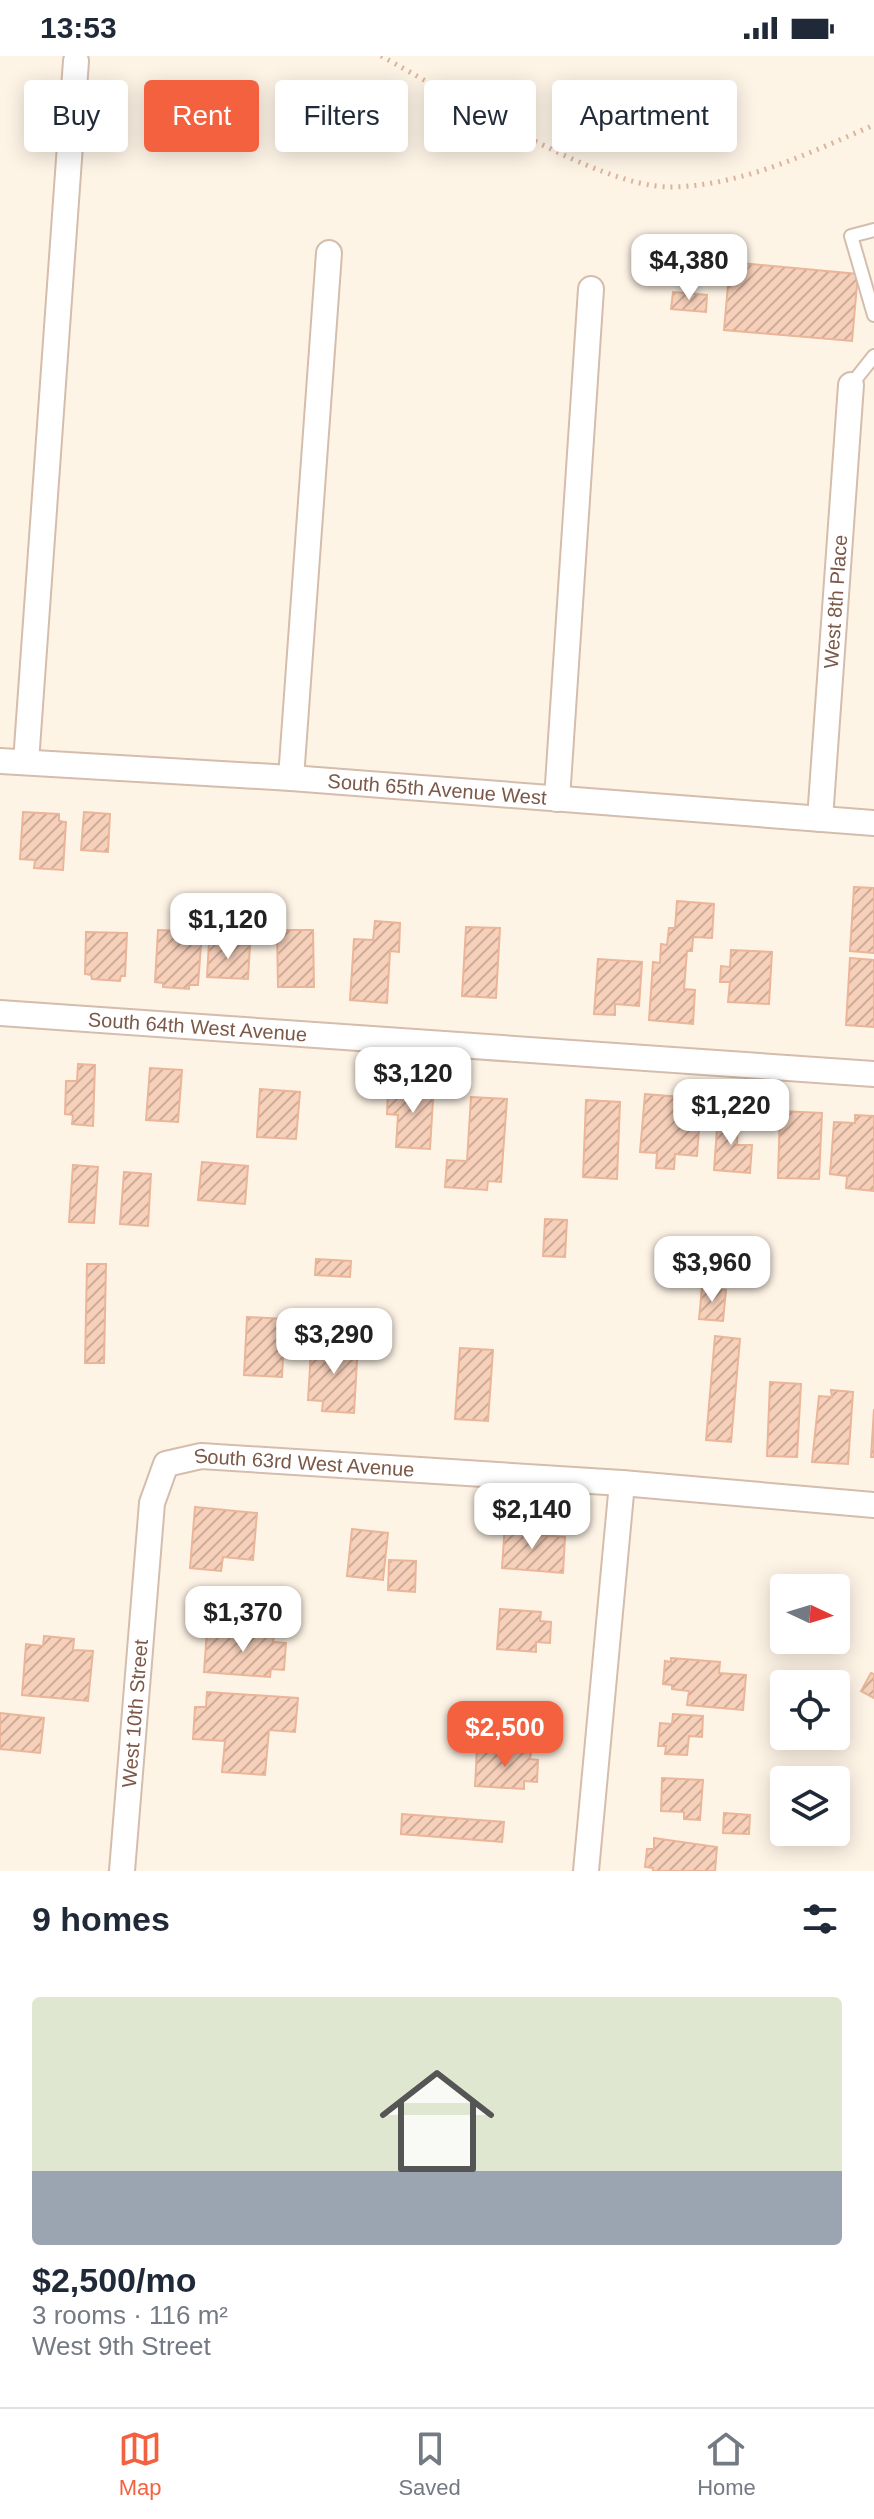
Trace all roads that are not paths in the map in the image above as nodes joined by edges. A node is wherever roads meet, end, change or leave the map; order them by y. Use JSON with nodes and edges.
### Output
{"nodes":[{"id":1,"x":76,"y":61,"type":"dead end"},
{"id":2,"x":874,"y":230,"type":"edge"},
{"id":3,"x":329,"y":253,"type":"dead end"},
{"id":4,"x":591,"y":289,"type":"dead end"},
{"id":5,"x":874,"y":315,"type":"edge"},
{"id":6,"x":874,"y":356,"type":"edge"},
{"id":7,"x":851,"y":385,"type":"joint"},
{"id":8,"x":0,"y":761,"type":"edge"},
{"id":9,"x":26,"y":762,"type":"junction"},
{"id":10,"x":291,"y":778,"type":"junction"},
{"id":11,"x":557,"y":799,"type":"junction"},
{"id":12,"x":820,"y":819,"type":"junction"},
{"id":13,"x":874,"y":823,"type":"edge"},
{"id":14,"x":0,"y":1013,"type":"edge"},
{"id":15,"x":874,"y":1074,"type":"edge"},
{"id":16,"x":166,"y":1464,"type":"joint"},
{"id":17,"x":622,"y":1483,"type":"junction"},
{"id":18,"x":874,"y":1505,"type":"edge"},
{"id":19,"x":122,"y":1871,"type":"edge"},
{"id":20,"x":586,"y":1871,"type":"edge"}],
"edges":[{"from":1,"to":9,"type":"street"},
{"from":2,"to":5,"type":"lane"},
{"from":3,"to":10,"type":"street"},
{"from":4,"to":11,"type":"street"},
{"from":6,"to":7,"type":"lane"},
{"from":7,"to":12,"type":"street","name":"West 8th Place"},
{"from":8,"to":9,"type":"street","name":"South 65th Avenue West"},
{"from":9,"to":10,"type":"street","name":"South 65th Avenue West"},
{"from":10,"to":11,"type":"street","name":"South 65th Avenue West"},
{"from":11,"to":12,"type":"street","name":"South 65th Avenue West"},
{"from":12,"to":13,"type":"street","name":"South 65th Avenue West"},
{"from":14,"to":15,"type":"street","name":"South 64th West Avenue"},
{"from":16,"to":17,"type":"street","name":"South 63rd West Avenue"},
{"from":16,"to":19,"type":"street","name":"West 10th Street"},
{"from":17,"to":18,"type":"street","name":"South 63rd West Avenue"},
{"from":17,"to":20,"type":"street"}]}
